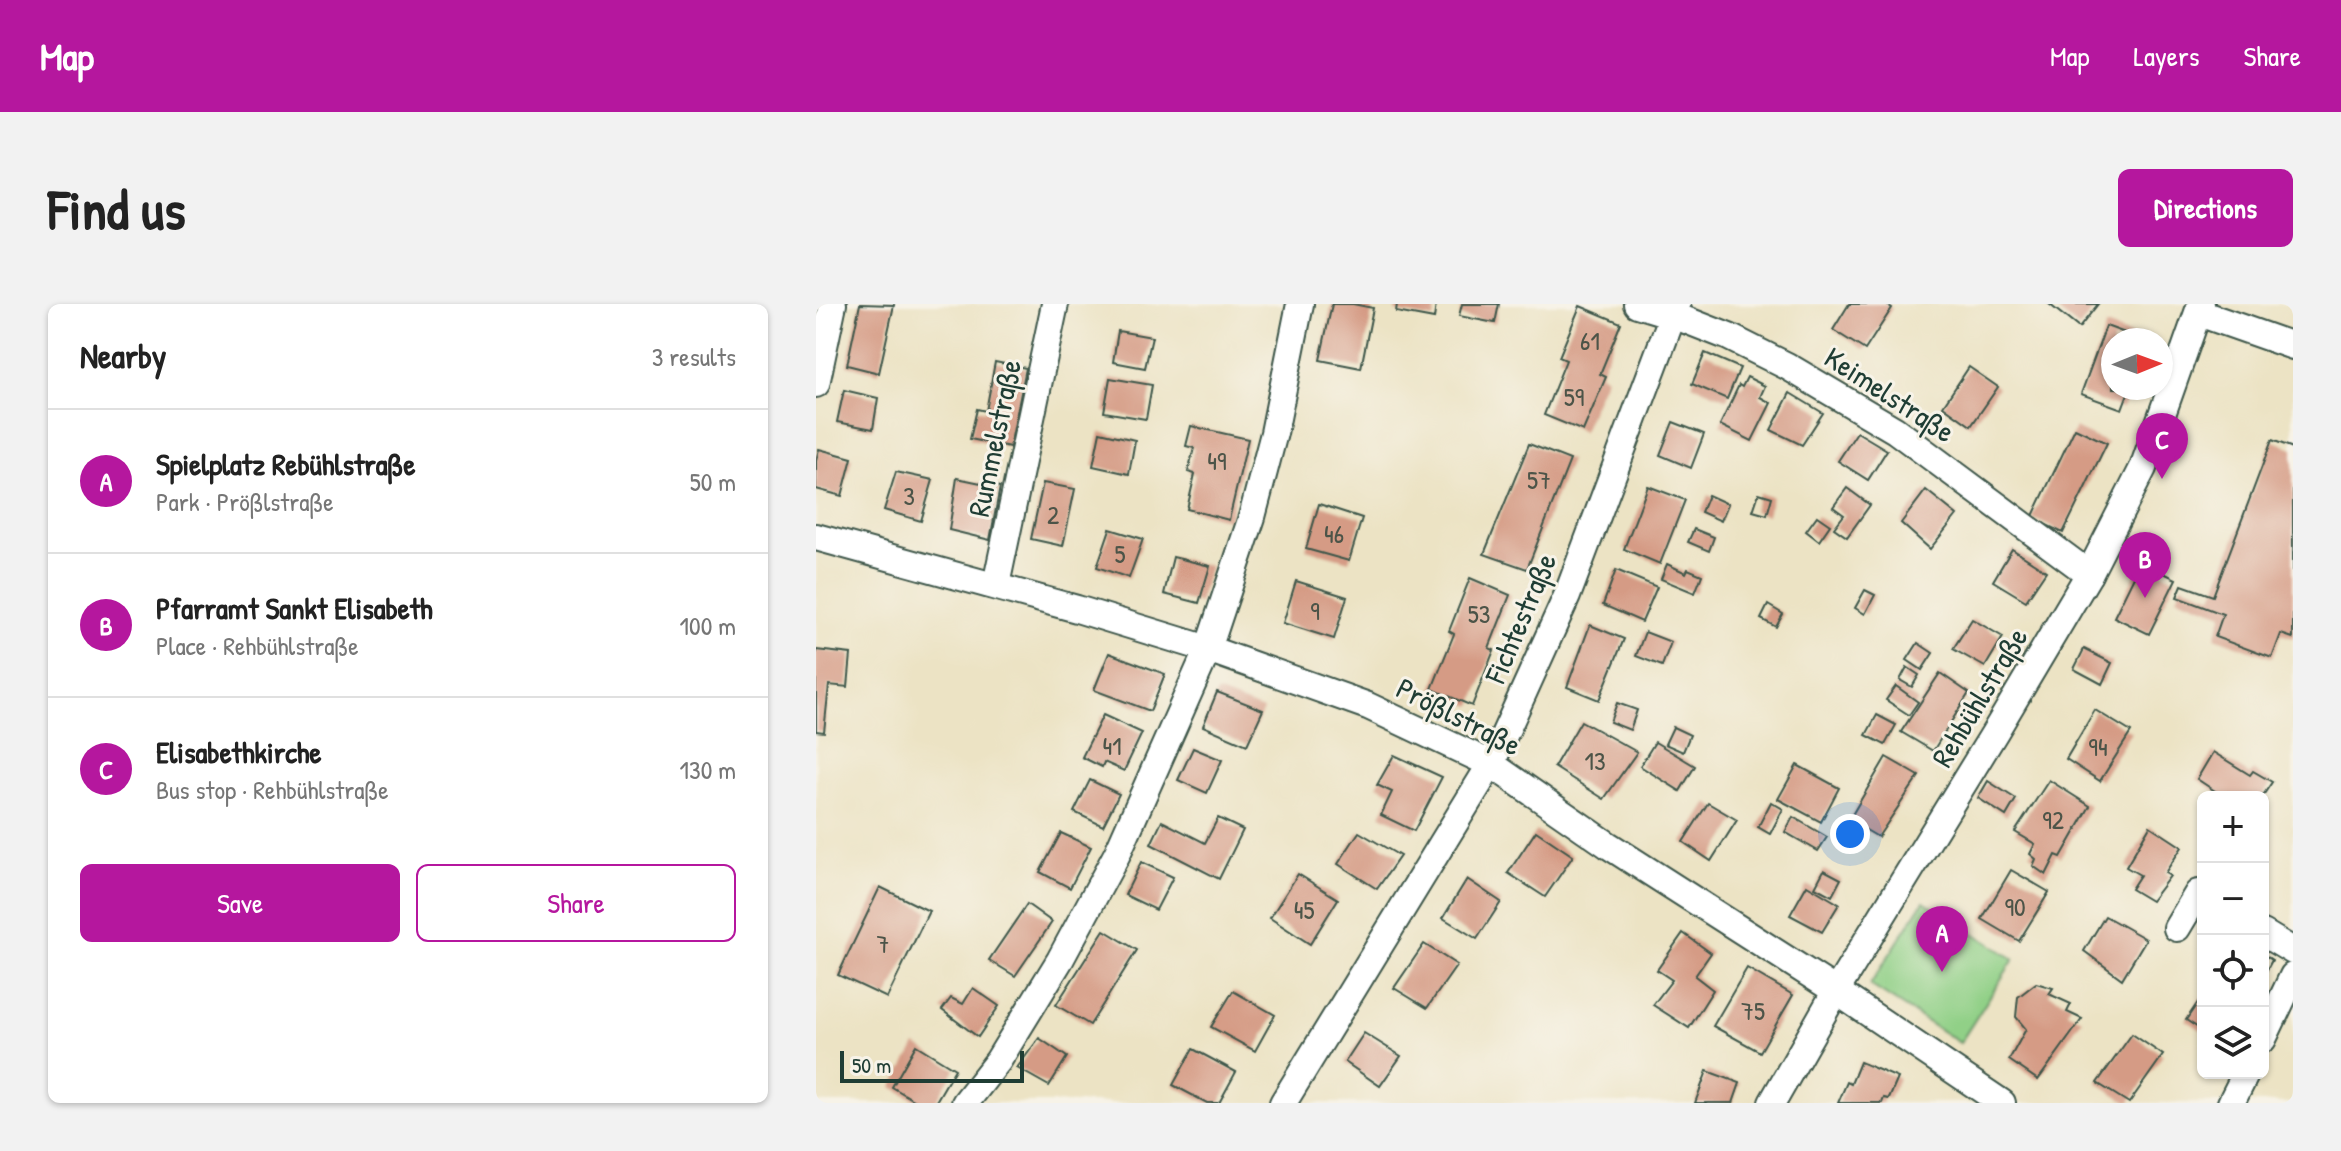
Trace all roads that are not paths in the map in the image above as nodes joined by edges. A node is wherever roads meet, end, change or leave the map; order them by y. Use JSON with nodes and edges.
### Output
{"nodes":[{"id":1,"x":833,"y":304,"type":"edge"},
{"id":2,"x":1055,"y":304,"type":"edge"},
{"id":3,"x":1300,"y":304,"type":"edge"},
{"id":4,"x":1637,"y":304,"type":"edge"},
{"id":5,"x":2200,"y":308,"type":"edge"},
{"id":6,"x":1675,"y":309,"type":"edge"},
{"id":7,"x":2293,"y":346,"type":"edge"},
{"id":8,"x":816,"y":384,"type":"edge"},
{"id":9,"x":816,"y":537,"type":"edge"},
{"id":10,"x":2089,"y":574,"type":"junction"},
{"id":11,"x":996,"y":585,"type":"junction"},
{"id":12,"x":1208,"y":649,"type":"junction"},
{"id":13,"x":1491,"y":764,"type":"junction"},
{"id":14,"x":2197,"y":897,"type":"edge"},
{"id":15,"x":2177,"y":928,"type":"dead end"},
{"id":16,"x":2266,"y":935,"type":"edge"},
{"id":17,"x":2293,"y":951,"type":"edge"},
{"id":18,"x":2293,"y":976,"type":"edge"},
{"id":19,"x":1836,"y":991,"type":"junction"},
{"id":20,"x":2269,"y":1026,"type":"edge"},
{"id":21,"x":2243,"y":1079,"type":"edge"},
{"id":22,"x":1294,"y":1100,"type":"edge"},
{"id":23,"x":965,"y":1103,"type":"edge"},
{"id":24,"x":1772,"y":1103,"type":"edge"},
{"id":25,"x":2002,"y":1103,"type":"edge"},
{"id":26,"x":2231,"y":1103,"type":"edge"}],
"edges":[{"from":1,"to":8,"type":"street"},
{"from":2,"to":11,"type":"street","name":"Rummelstraße"},
{"from":3,"to":12,"type":"street"},
{"from":4,"to":6,"type":"street","name":"Keimelstraße"},
{"from":5,"to":7,"type":"street"},
{"from":5,"to":10,"type":"street","name":"Rehbühlstraße"},
{"from":6,"to":10,"type":"street","name":"Keimelstraße"},
{"from":6,"to":13,"type":"street","name":"Fichtestraße"},
{"from":9,"to":11,"type":"street","name":"Prößlstraße"},
{"from":10,"to":19,"type":"street","name":"Rehbühlstraße"},
{"from":11,"to":12,"type":"street","name":"Prößlstraße"},
{"from":12,"to":13,"type":"street","name":"Prößlstraße"},
{"from":12,"to":23,"type":"street"},
{"from":13,"to":19,"type":"street","name":"Prößlstraße"},
{"from":13,"to":22,"type":"street","name":"Fichtestraße"},
{"from":14,"to":15,"type":"street"},
{"from":16,"to":17,"type":"street"},
{"from":18,"to":20,"type":"street"},
{"from":19,"to":24,"type":"street","name":"Rehbühlstraße"},
{"from":19,"to":25,"type":"street","name":"Prößlstraße"},
{"from":21,"to":26,"type":"street"}]}
